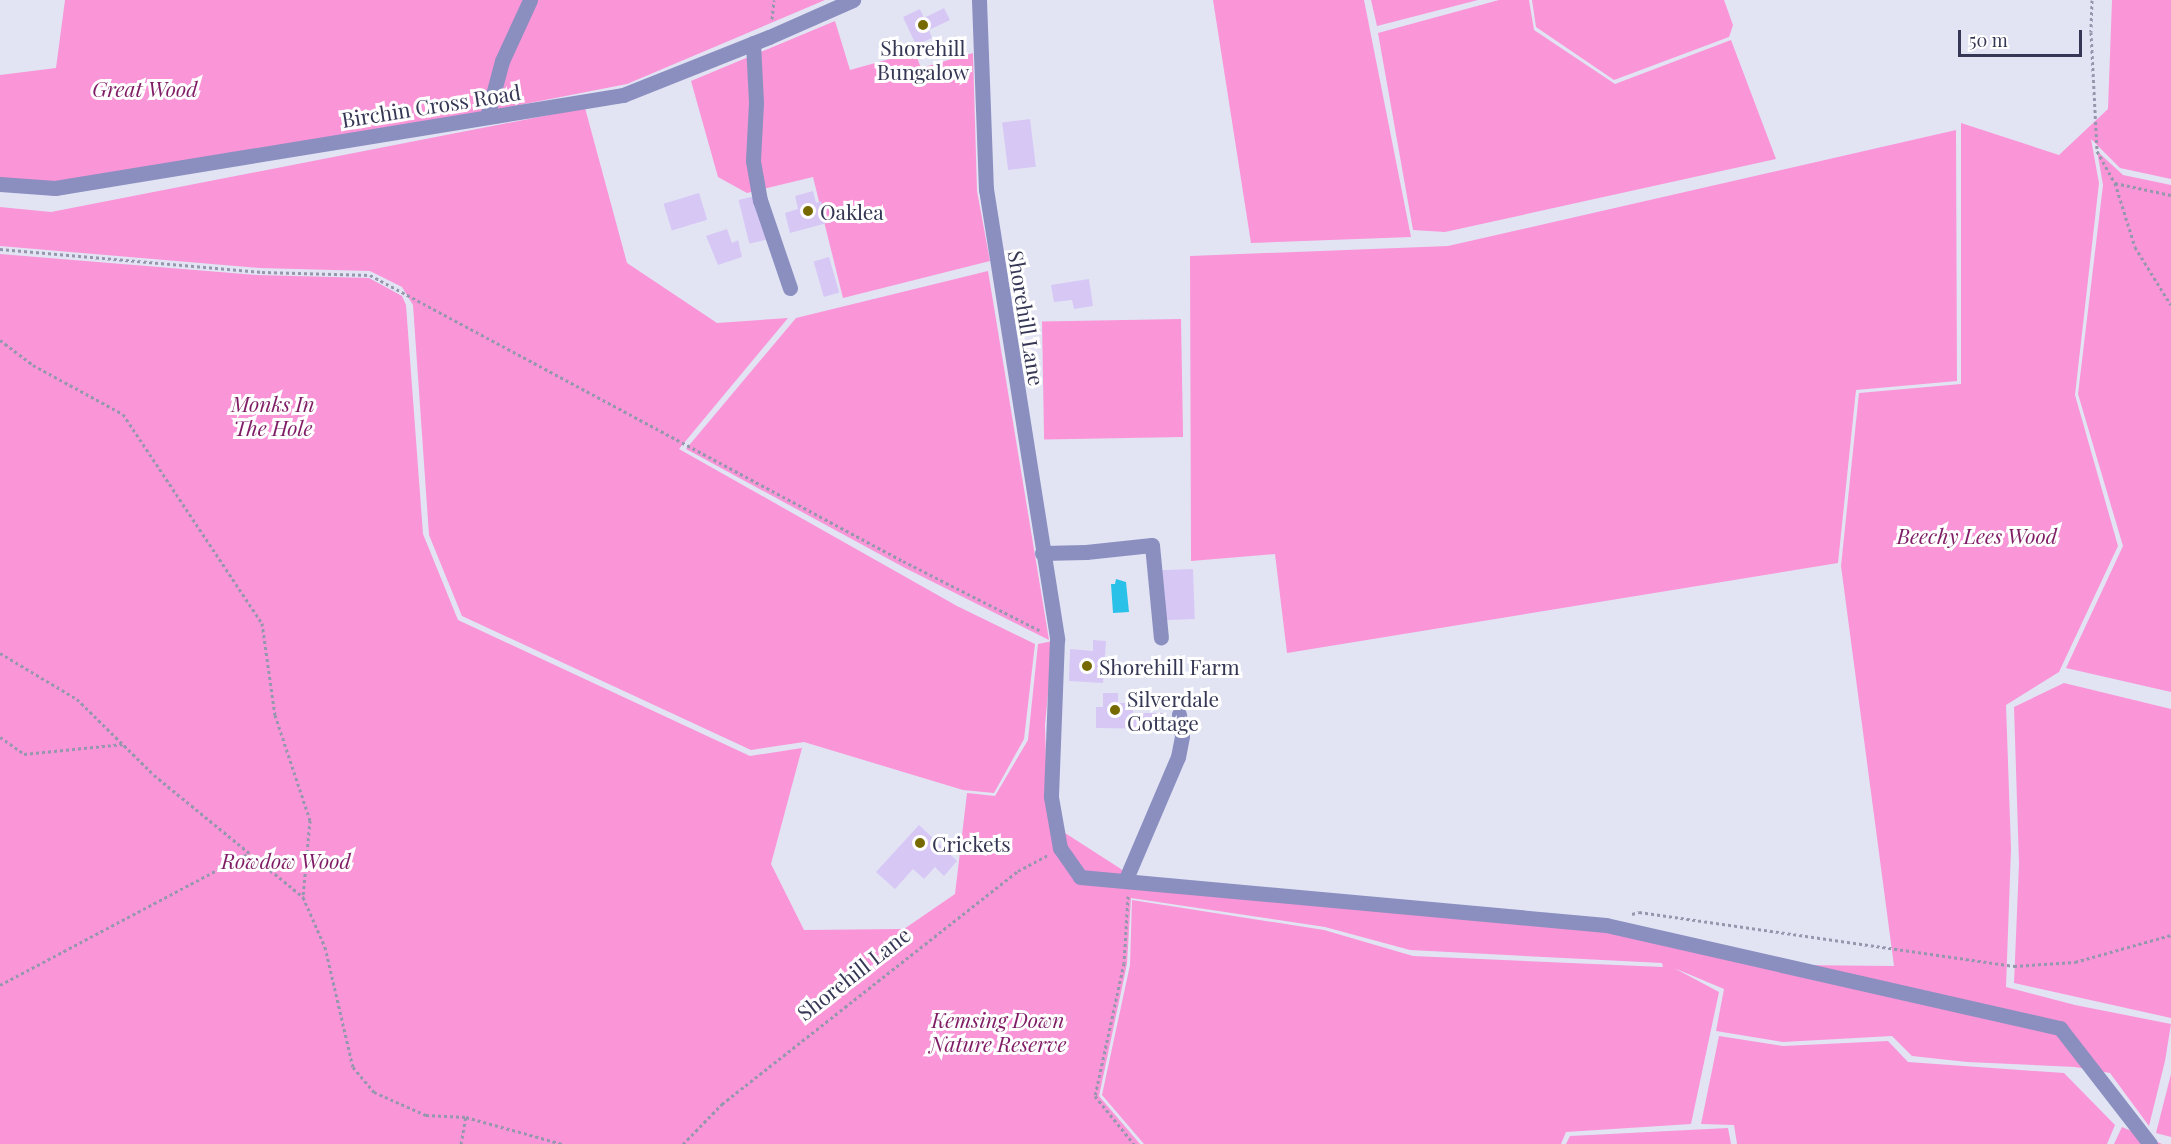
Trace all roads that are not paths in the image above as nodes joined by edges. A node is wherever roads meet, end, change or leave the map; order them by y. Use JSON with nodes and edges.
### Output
{"nodes":[{"id":1,"x":530,"y":0,"type":"edge"},
{"id":2,"x":853,"y":0,"type":"edge"},
{"id":3,"x":979,"y":0,"type":"edge"},
{"id":4,"x":753,"y":43,"type":"junction"},
{"id":5,"x":487,"y":117,"type":"junction"},
{"id":6,"x":0,"y":184,"type":"edge"},
{"id":7,"x":790,"y":288,"type":"dead end"},
{"id":8,"x":1042,"y":553,"type":"junction"},
{"id":9,"x":1161,"y":638,"type":"dead end"},
{"id":10,"x":1179,"y":714,"type":"dead end"},
{"id":11,"x":1127,"y":881,"type":"junction"},
{"id":12,"x":2150,"y":1144,"type":"edge"}],
"edges":[{"from":1,"to":5,"type":"street"},
{"from":2,"to":4,"type":"street","name":"Birchin Cross Road"},
{"from":3,"to":8,"type":"street","name":"Shorehill Lane"},
{"from":4,"to":5,"type":"street","name":"Birchin Cross Road"},
{"from":4,"to":7,"type":"street"},
{"from":5,"to":6,"type":"street","name":"Birchin Cross Road"},
{"from":8,"to":9,"type":"street"},
{"from":8,"to":11,"type":"street","name":"Shorehill Lane"},
{"from":10,"to":11,"type":"street"},
{"from":11,"to":12,"type":"street"}]}
